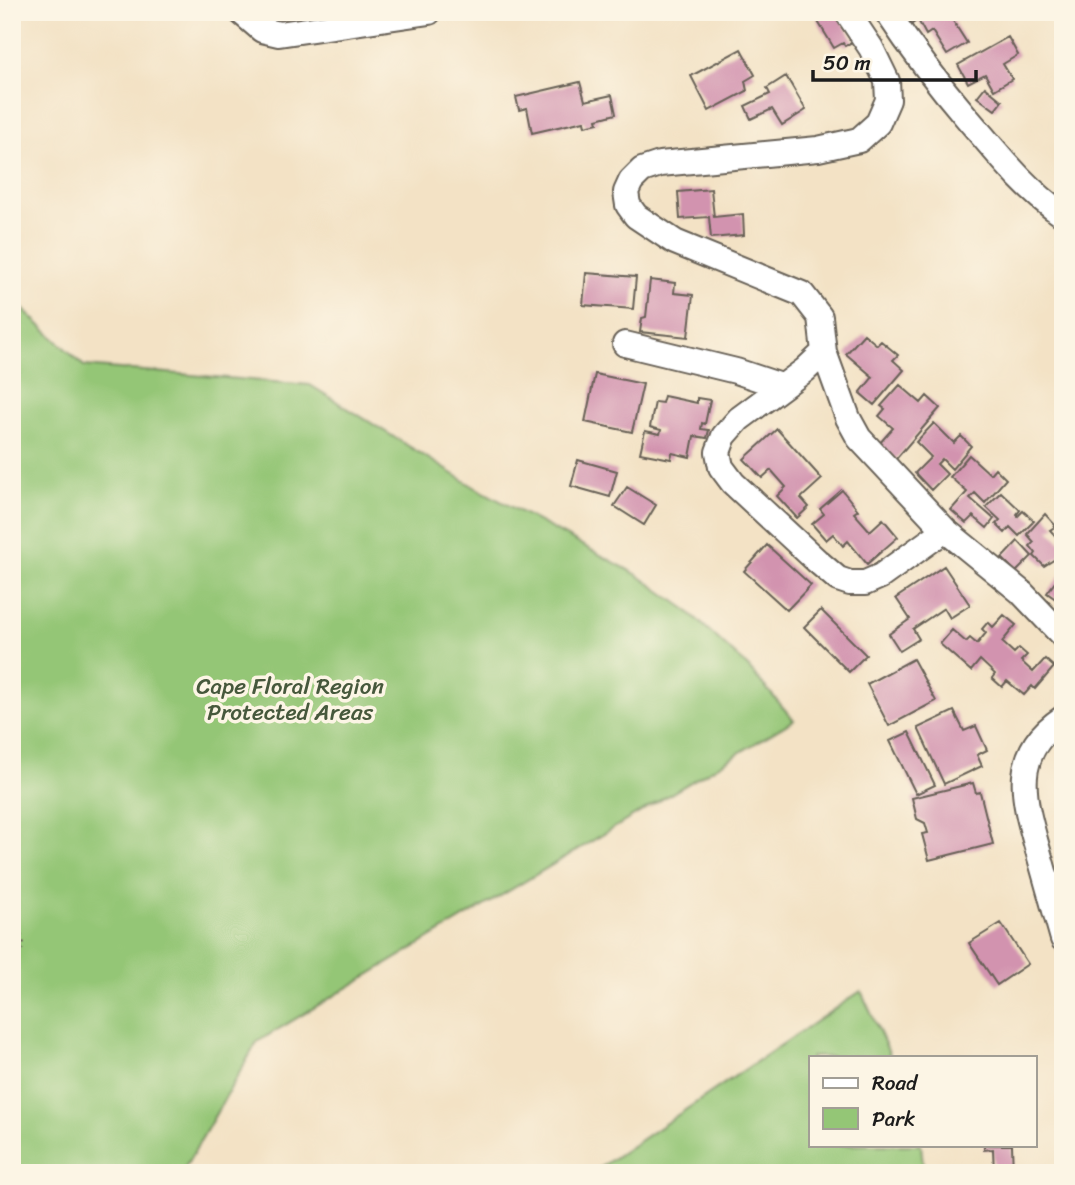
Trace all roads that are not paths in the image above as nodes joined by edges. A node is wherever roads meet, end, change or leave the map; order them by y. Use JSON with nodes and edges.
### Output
{"nodes":[{"id":1,"x":241,"y":12,"type":"edge"},
{"id":2,"x":429,"y":12,"type":"edge"},
{"id":3,"x":847,"y":12,"type":"edge"},
{"id":4,"x":887,"y":12,"type":"edge"},
{"id":5,"x":1063,"y":215,"type":"edge"},
{"id":6,"x":625,"y":344,"type":"dead end"},
{"id":7,"x":824,"y":352,"type":"junction"},
{"id":8,"x":781,"y":386,"type":"junction"},
{"id":9,"x":945,"y":530,"type":"junction"},
{"id":10,"x":1063,"y":636,"type":"edge"},
{"id":11,"x":1063,"y":718,"type":"edge"},
{"id":12,"x":1063,"y":939,"type":"edge"}],
"edges":[{"from":1,"to":2,"type":"street"},
{"from":3,"to":7,"type":"street"},
{"from":4,"to":5,"type":"street"},
{"from":6,"to":8,"type":"street"},
{"from":7,"to":8,"type":"street"},
{"from":7,"to":9,"type":"street"},
{"from":8,"to":9,"type":"street"},
{"from":9,"to":10,"type":"street"},
{"from":11,"to":12,"type":"street"}]}
